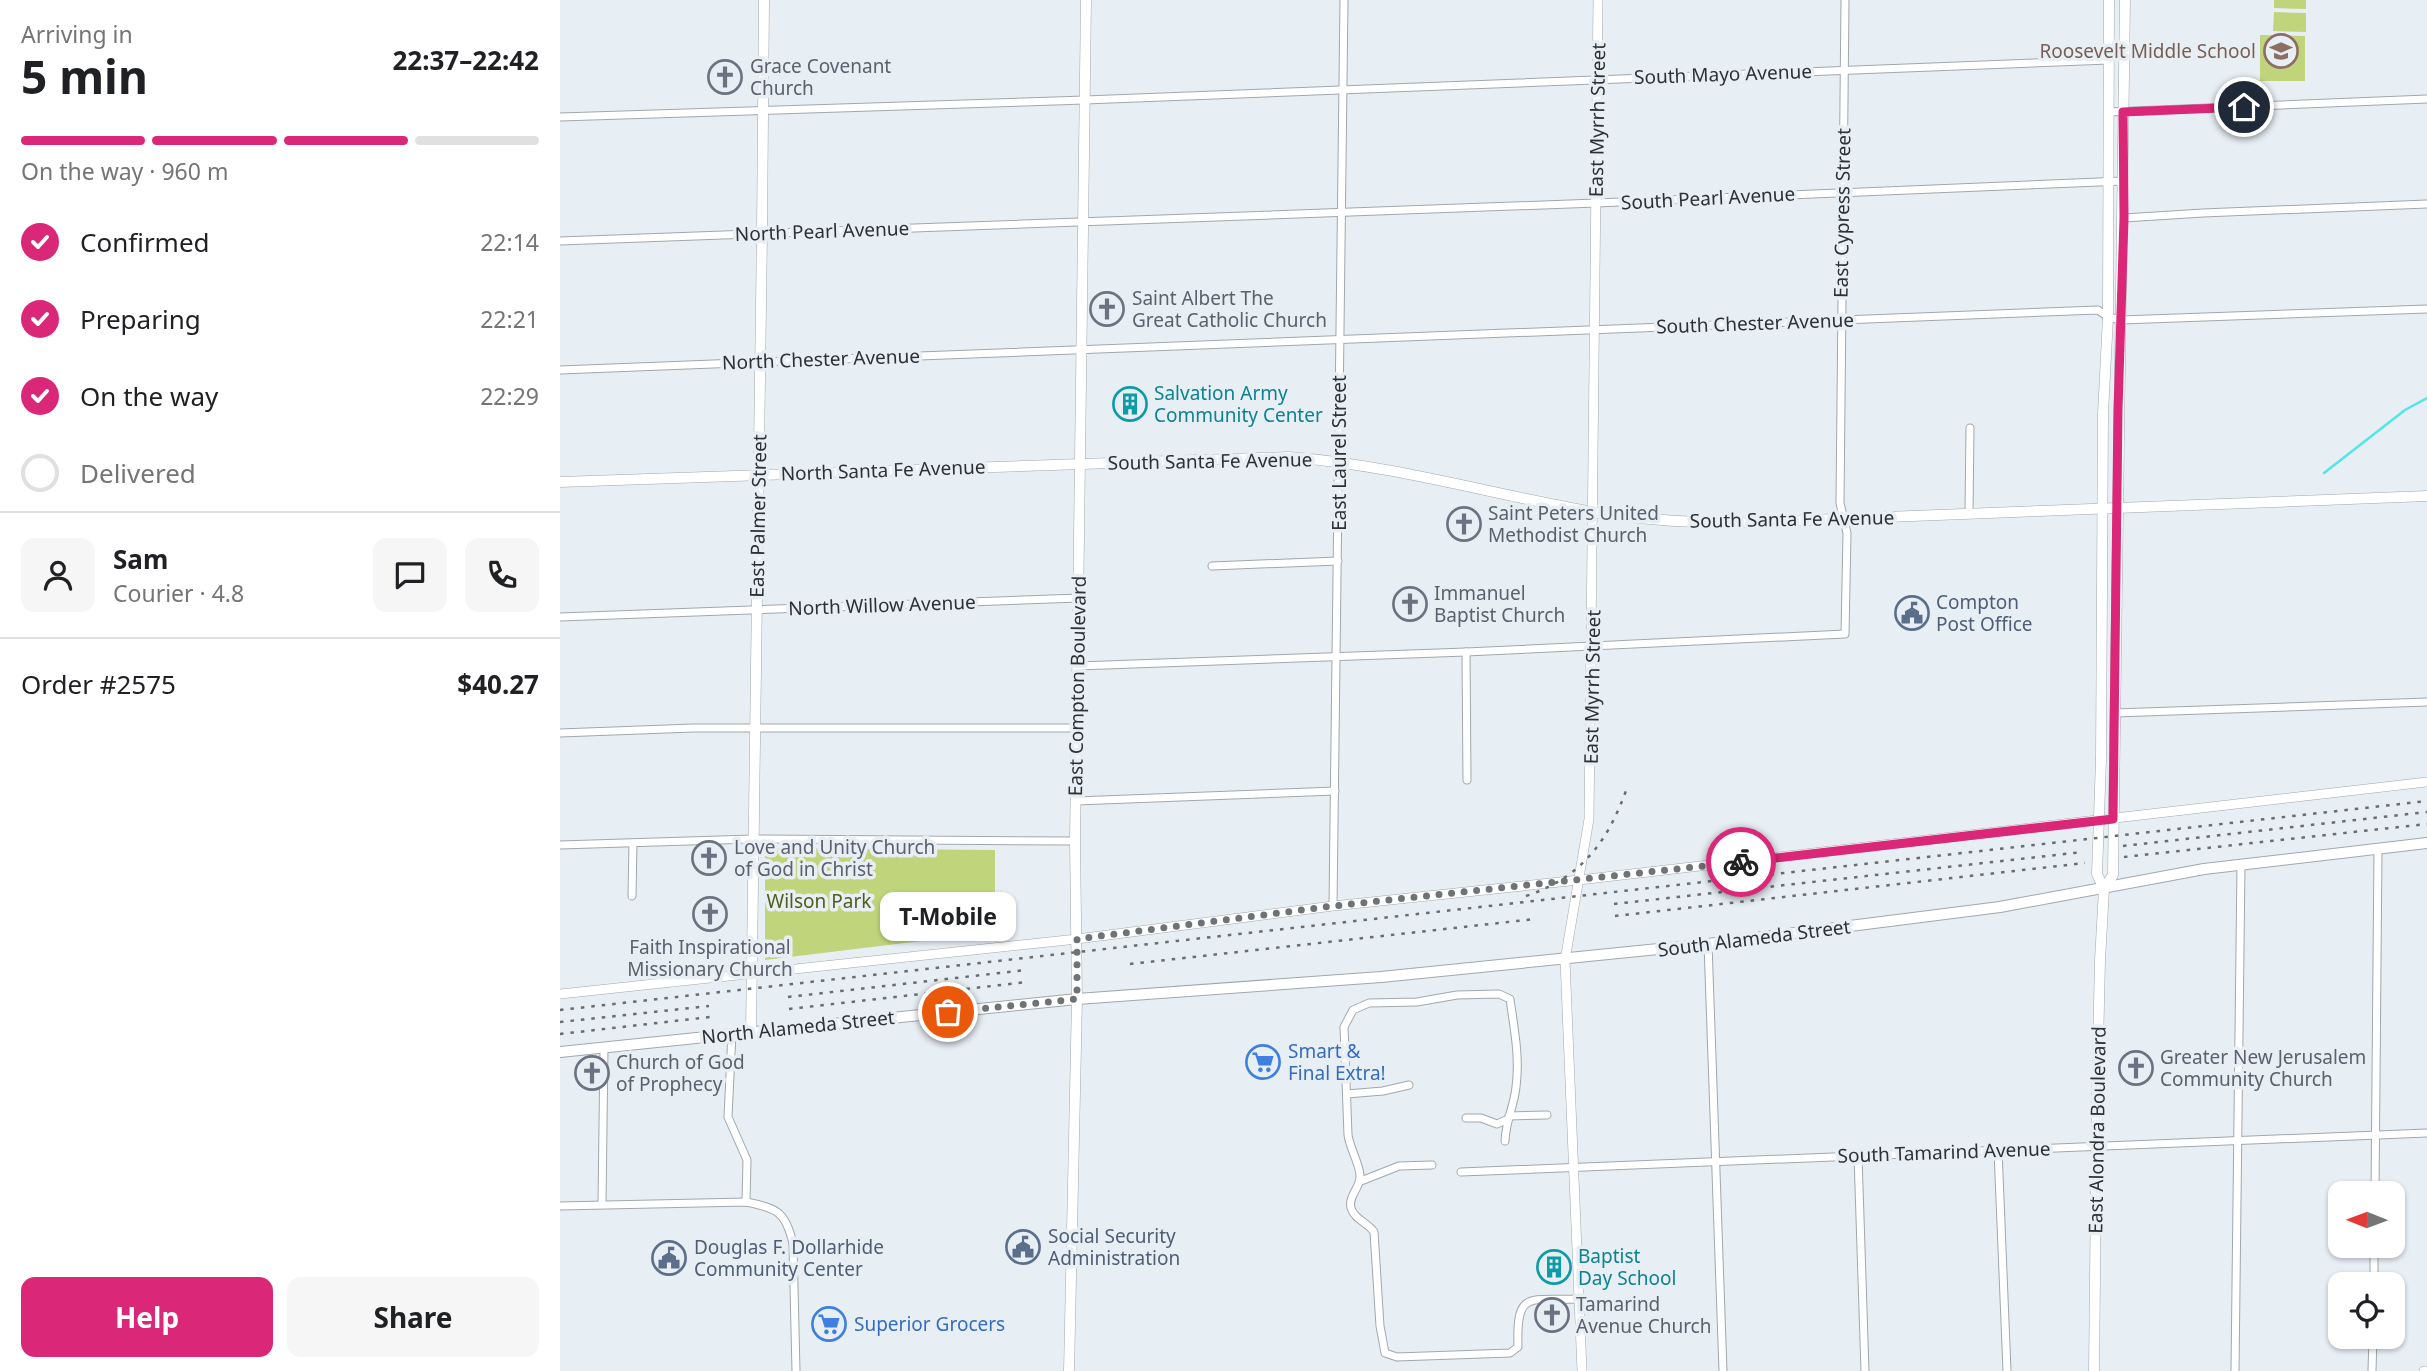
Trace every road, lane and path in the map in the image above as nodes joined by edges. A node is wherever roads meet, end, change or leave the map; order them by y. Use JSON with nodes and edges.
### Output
{"nodes":[{"id":1,"x":764,"y":0,"type":"edge"},
{"id":2,"x":1086,"y":0,"type":"edge"},
{"id":3,"x":1344,"y":0,"type":"edge"},
{"id":4,"x":1598,"y":0,"type":"edge"},
{"id":5,"x":1845,"y":0,"type":"edge"},
{"id":6,"x":2109,"y":0,"type":"edge"},
{"id":7,"x":2125,"y":0,"type":"edge"},
{"id":8,"x":2109,"y":60,"type":"junction"},
{"id":9,"x":1845,"y":70,"type":"junction"},
{"id":10,"x":1597,"y":79,"type":"junction"},
{"id":11,"x":1343,"y":89,"type":"junction"},
{"id":12,"x":2427,"y":99,"type":"edge"},
{"id":13,"x":1084,"y":100,"type":"junction"},
{"id":14,"x":763,"y":110,"type":"junction"},
{"id":15,"x":2109,"y":112,"type":"junction"},
{"id":16,"x":2123,"y":112,"type":"junction"},
{"id":17,"x":560,"y":117,"type":"edge"},
{"id":18,"x":2109,"y":181,"type":"junction"},
{"id":19,"x":2123,"y":181,"type":"junction"},
{"id":20,"x":1843,"y":192,"type":"junction"},
{"id":21,"x":1596,"y":203,"type":"junction"},
{"id":22,"x":2427,"y":204,"type":"edge"},
{"id":23,"x":1341,"y":211,"type":"junction"},
{"id":24,"x":2124,"y":218,"type":"junction"},
{"id":25,"x":1084,"y":221,"type":"junction"},
{"id":26,"x":762,"y":233,"type":"junction"},
{"id":27,"x":560,"y":241,"type":"edge"},
{"id":28,"x":2427,"y":309,"type":"edge"},
{"id":29,"x":2108,"y":317,"type":"junction"},
{"id":30,"x":1841,"y":319,"type":"junction"},
{"id":31,"x":2121,"y":320,"type":"junction"},
{"id":32,"x":1595,"y":329,"type":"junction"},
{"id":33,"x":1339,"y":341,"type":"junction"},
{"id":34,"x":1081,"y":349,"type":"junction"},
{"id":35,"x":760,"y":361,"type":"junction"},
{"id":36,"x":560,"y":370,"type":"edge"},
{"id":37,"x":1970,"y":428,"type":"dead end"},
{"id":38,"x":1340,"y":461,"type":"junction"},
{"id":39,"x":1079,"y":463,"type":"junction"},
{"id":40,"x":757,"y":475,"type":"junction"},
{"id":41,"x":560,"y":482,"type":"edge"},
{"id":42,"x":2427,"y":496,"type":"edge"},
{"id":43,"x":2118,"y":507,"type":"junction"},
{"id":44,"x":2102,"y":508,"type":"junction"},
{"id":45,"x":1594,"y":512,"type":"junction"},
{"id":46,"x":1969,"y":513,"type":"junction"},
{"id":47,"x":1843,"y":519,"type":"junction"},
{"id":48,"x":1338,"y":561,"type":"junction"},
{"id":49,"x":1212,"y":566,"type":"dead end"},
{"id":50,"x":1079,"y":598,"type":"junction"},
{"id":51,"x":757,"y":610,"type":"junction"},
{"id":52,"x":560,"y":617,"type":"edge"},
{"id":53,"x":1592,"y":645,"type":"junction"},
{"id":54,"x":1466,"y":652,"type":"junction"},
{"id":55,"x":1336,"y":657,"type":"junction"},
{"id":56,"x":1078,"y":666,"type":"junction"},
{"id":57,"x":2427,"y":702,"type":"edge"},
{"id":58,"x":2115,"y":713,"type":"junction"},
{"id":59,"x":1077,"y":728,"type":"junction"},
{"id":60,"x":754,"y":729,"type":"junction"},
{"id":61,"x":560,"y":733,"type":"edge"},
{"id":62,"x":1467,"y":780,"type":"dead end"},
{"id":63,"x":2427,"y":782,"type":"edge"},
{"id":64,"x":1335,"y":791,"type":"junction"},
{"id":65,"x":1076,"y":801,"type":"junction"},
{"id":66,"x":2113,"y":819,"type":"junction"},
{"id":67,"x":2100,"y":820,"type":"junction"},
{"id":68,"x":752,"y":839,"type":"junction"},
{"id":69,"x":1075,"y":841,"type":"junction"},
{"id":70,"x":633,"y":843,"type":"junction"},
{"id":71,"x":2427,"y":843,"type":"edge"},
{"id":72,"x":560,"y":845,"type":"edge"},
{"id":73,"x":2378,"y":849,"type":"junction"},
{"id":74,"x":2241,"y":864,"type":"junction"},
{"id":75,"x":1579,"y":880,"type":"junction"},
{"id":76,"x":2104,"y":889,"type":"junction"},
{"id":77,"x":632,"y":896,"type":"dead end"},
{"id":78,"x":1333,"y":906,"type":"junction"},
{"id":79,"x":1077,"y":939,"type":"junction"},
{"id":80,"x":1708,"y":944,"type":"junction"},
{"id":81,"x":1565,"y":960,"type":"junction"},
{"id":82,"x":750,"y":973,"type":"junction"},
{"id":83,"x":560,"y":994,"type":"edge"},
{"id":84,"x":1077,"y":999,"type":"junction"},
{"id":85,"x":751,"y":1031,"type":"junction"},
{"id":86,"x":732,"y":1033,"type":"junction"},
{"id":87,"x":604,"y":1048,"type":"junction"},
{"id":88,"x":560,"y":1052,"type":"edge"},
{"id":89,"x":1409,"y":1085,"type":"dead end"},
{"id":90,"x":1347,"y":1094,"type":"junction"},
{"id":91,"x":1547,"y":1115,"type":"dead end"},
{"id":92,"x":1466,"y":1118,"type":"dead end"},
{"id":93,"x":1508,"y":1118,"type":"junction"},
{"id":94,"x":2427,"y":1133,"type":"edge"},
{"id":95,"x":2376,"y":1135,"type":"junction"},
{"id":96,"x":2237,"y":1140,"type":"junction"},
{"id":97,"x":1505,"y":1141,"type":"dead end"},
{"id":98,"x":2096,"y":1146,"type":"junction"},
{"id":99,"x":1998,"y":1150,"type":"junction"},
{"id":100,"x":1858,"y":1156,"type":"junction"},
{"id":101,"x":1715,"y":1161,"type":"junction"},
{"id":102,"x":1432,"y":1165,"type":"dead end"},
{"id":103,"x":1573,"y":1167,"type":"junction"},
{"id":104,"x":1461,"y":1172,"type":"dead end"},
{"id":105,"x":1361,"y":1181,"type":"junction"},
{"id":106,"x":2375,"y":1181,"type":"edge"},
{"id":107,"x":746,"y":1202,"type":"junction"},
{"id":108,"x":602,"y":1203,"type":"junction"},
{"id":109,"x":560,"y":1206,"type":"edge"},
{"id":110,"x":1579,"y":1299,"type":"junction"},
{"id":111,"x":2373,"y":1349,"type":"edge"},
{"id":112,"x":796,"y":1371,"type":"edge"},
{"id":113,"x":1069,"y":1371,"type":"edge"},
{"id":114,"x":1582,"y":1371,"type":"edge"},
{"id":115,"x":1723,"y":1371,"type":"edge"},
{"id":116,"x":1865,"y":1371,"type":"edge"},
{"id":117,"x":2007,"y":1371,"type":"edge"},
{"id":118,"x":2094,"y":1371,"type":"edge"},
{"id":119,"x":2235,"y":1371,"type":"edge"},
{"id":120,"x":2372,"y":1371,"type":"edge"}],
"edges":[{"from":1,"to":14,"type":"main road","name":"East Palmer Street"},
{"from":2,"to":13,"type":"main road","name":"East Compton Boulevard"},
{"from":3,"to":11,"type":"street","name":"East Laurel Street"},
{"from":4,"to":10,"type":"street","name":"East Myrrh Street"},
{"from":5,"to":9,"type":"street","name":"East Cypress Street"},
{"from":6,"to":8,"type":"main road","name":"East Alondra Boulevard"},
{"from":7,"to":16,"type":"main road","name":"East Alondra Boulevard"},
{"from":8,"to":9,"type":"street","name":"South Mayo Avenue"},
{"from":8,"to":15,"type":"main road","name":"East Alondra Boulevard"},
{"from":9,"to":10,"type":"street","name":"South Mayo Avenue"},
{"from":9,"to":20,"type":"street","name":"East Cypress Street"},
{"from":10,"to":11,"type":"street","name":"South Mayo Avenue"},
{"from":10,"to":21,"type":"street","name":"East Myrrh Street"},
{"from":11,"to":13,"type":"street","name":"South Mayo Avenue"},
{"from":11,"to":23,"type":"street","name":"East Laurel Street"},
{"from":12,"to":16,"type":"street"},
{"from":13,"to":14,"type":"street","name":"South Mayo Avenue"},
{"from":13,"to":25,"type":"main road","name":"East Compton Boulevard"},
{"from":14,"to":17,"type":"street","name":"South Mayo Avenue"},
{"from":14,"to":26,"type":"main road","name":"East Palmer Street"},
{"from":15,"to":16,"type":"street"},
{"from":15,"to":18,"type":"main road","name":"East Alondra Boulevard"},
{"from":16,"to":19,"type":"main road","name":"East Alondra Boulevard"},
{"from":18,"to":19,"type":"street","name":"South Pearl Avenue"},
{"from":18,"to":20,"type":"street","name":"South Pearl Avenue"},
{"from":18,"to":29,"type":"main road","name":"East Alondra Boulevard"},
{"from":19,"to":24,"type":"main road","name":"East Alondra Boulevard"},
{"from":20,"to":21,"type":"street","name":"South Pearl Avenue"},
{"from":20,"to":30,"type":"street","name":"East Cypress Street"},
{"from":21,"to":23,"type":"street","name":"South Pearl Avenue"},
{"from":21,"to":32,"type":"street","name":"East Myrrh Street"},
{"from":22,"to":24,"type":"street"},
{"from":23,"to":25,"type":"street","name":"South Pearl Avenue"},
{"from":23,"to":33,"type":"street","name":"East Laurel Street"},
{"from":24,"to":31,"type":"main road","name":"East Alondra Boulevard"},
{"from":25,"to":26,"type":"street","name":"North Pearl Avenue"},
{"from":25,"to":34,"type":"main road","name":"East Compton Boulevard"},
{"from":26,"to":27,"type":"street","name":"North Pearl Avenue"},
{"from":26,"to":35,"type":"main road","name":"East Palmer Street"},
{"from":28,"to":31,"type":"street","name":"South Chester Avenue"},
{"from":29,"to":30,"type":"street","name":"South Chester Avenue"},
{"from":29,"to":31,"type":"street","name":"South Chester Avenue"},
{"from":29,"to":44,"type":"main road","name":"East Alondra Boulevard"},
{"from":30,"to":32,"type":"street","name":"South Chester Avenue"},
{"from":30,"to":47,"type":"street","name":"East Cypress Street"},
{"from":31,"to":43,"type":"main road","name":"East Alondra Boulevard"},
{"from":32,"to":33,"type":"street","name":"South Chester Avenue"},
{"from":32,"to":45,"type":"street","name":"East Myrrh Street"},
{"from":33,"to":34,"type":"street","name":"South Chester Avenue"},
{"from":33,"to":38,"type":"street","name":"East Laurel Street"},
{"from":34,"to":35,"type":"street","name":"North Chester Avenue"},
{"from":34,"to":39,"type":"main road","name":"East Compton Boulevard"},
{"from":35,"to":36,"type":"street","name":"North Chester Avenue"},
{"from":35,"to":40,"type":"main road","name":"East Palmer Street"},
{"from":37,"to":46,"type":"street"},
{"from":38,"to":39,"type":"main road","name":"South Santa Fe Avenue"},
{"from":38,"to":45,"type":"main road","name":"South Santa Fe Avenue"},
{"from":38,"to":48,"type":"street","name":"East Laurel Street"},
{"from":39,"to":40,"type":"main road","name":"North Santa Fe Avenue"},
{"from":39,"to":50,"type":"main road","name":"East Compton Boulevard"},
{"from":40,"to":41,"type":"main road","name":"North Santa Fe Avenue"},
{"from":40,"to":51,"type":"main road","name":"East Palmer Street"},
{"from":42,"to":43,"type":"main road","name":"South Santa Fe Avenue"},
{"from":43,"to":44,"type":"main road","name":"South Santa Fe Avenue"},
{"from":43,"to":58,"type":"main road","name":"East Alondra Boulevard"},
{"from":44,"to":46,"type":"main road","name":"South Santa Fe Avenue"},
{"from":44,"to":67,"type":"main road","name":"East Alondra Boulevard"},
{"from":45,"to":47,"type":"main road","name":"South Santa Fe Avenue"},
{"from":45,"to":53,"type":"street","name":"East Myrrh Street"},
{"from":46,"to":47,"type":"main road","name":"South Santa Fe Avenue"},
{"from":47,"to":53,"type":"street","name":"East Cypress Street"},
{"from":48,"to":49,"type":"street"},
{"from":48,"to":55,"type":"street","name":"East Laurel Street"},
{"from":50,"to":51,"type":"street","name":"North Willow Avenue"},
{"from":50,"to":56,"type":"main road","name":"East Compton Boulevard"},
{"from":51,"to":52,"type":"street","name":"North Willow Avenue"},
{"from":51,"to":60,"type":"main road","name":"East Palmer Street"},
{"from":53,"to":54,"type":"street"},
{"from":53,"to":75,"type":"street","name":"East Myrrh Street"},
{"from":54,"to":55,"type":"street"},
{"from":54,"to":62,"type":"street"},
{"from":55,"to":56,"type":"street"},
{"from":55,"to":64,"type":"street","name":"East Laurel Street"},
{"from":56,"to":59,"type":"main road","name":"East Compton Boulevard"},
{"from":57,"to":58,"type":"street"},
{"from":58,"to":66,"type":"main road","name":"East Alondra Boulevard"},
{"from":59,"to":60,"type":"street"},
{"from":59,"to":65,"type":"main road","name":"East Compton Boulevard"},
{"from":60,"to":61,"type":"street"},
{"from":60,"to":68,"type":"main road","name":"East Palmer Street"},
{"from":63,"to":66,"type":"street"},
{"from":64,"to":65,"type":"street"},
{"from":64,"to":78,"type":"street","name":"East Laurel Street"},
{"from":65,"to":69,"type":"main road","name":"East Compton Boulevard"},
{"from":66,"to":67,"type":"street"},
{"from":66,"to":76,"type":"main road","name":"East Alondra Boulevard"},
{"from":67,"to":75,"type":"street"},
{"from":67,"to":76,"type":"main road","name":"East Alondra Boulevard"},
{"from":68,"to":69,"type":"street"},
{"from":68,"to":70,"type":"street"},
{"from":68,"to":82,"type":"main road","name":"East Palmer Street"},
{"from":69,"to":79,"type":"main road","name":"East Compton Boulevard"},
{"from":70,"to":72,"type":"street"},
{"from":70,"to":77,"type":"street"},
{"from":71,"to":73,"type":"main road","name":"South Alameda Street"},
{"from":73,"to":74,"type":"main road","name":"South Alameda Street"},
{"from":73,"to":95,"type":"street"},
{"from":74,"to":76,"type":"main road","name":"South Alameda Street"},
{"from":74,"to":96,"type":"street"},
{"from":75,"to":78,"type":"street"},
{"from":75,"to":81,"type":"street","name":"East Myrrh Street"},
{"from":76,"to":80,"type":"main road","name":"South Alameda Street"},
{"from":76,"to":98,"type":"main road","name":"East Alondra Boulevard"},
{"from":78,"to":79,"type":"street"},
{"from":79,"to":82,"type":"street"},
{"from":79,"to":84,"type":"main road","name":"East Compton Boulevard"},
{"from":80,"to":81,"type":"main road","name":"South Alameda Street"},
{"from":80,"to":101,"type":"street"},
{"from":81,"to":84,"type":"main road","name":"South Alameda Street"},
{"from":81,"to":103,"type":"street","name":"East Myrrh Street"},
{"from":82,"to":83,"type":"street"},
{"from":82,"to":85,"type":"main road","name":"East Palmer Street"},
{"from":84,"to":85,"type":"main road","name":"North Alameda Street"},
{"from":84,"to":113,"type":"main road","name":"East Compton Boulevard"},
{"from":85,"to":86,"type":"main road","name":"North Alameda Street"},
{"from":86,"to":87,"type":"main road","name":"North Alameda Street"},
{"from":86,"to":107,"type":"street"},
{"from":87,"to":88,"type":"main road","name":"North Alameda Street"},
{"from":87,"to":108,"type":"street"},
{"from":89,"to":90,"type":"street"},
{"from":90,"to":93,"type":"street"},
{"from":90,"to":105,"type":"street"},
{"from":91,"to":93,"type":"street"},
{"from":92,"to":93,"type":"street"},
{"from":93,"to":97,"type":"street"},
{"from":94,"to":95,"type":"street","name":"South Tamarind Avenue"},
{"from":95,"to":96,"type":"street","name":"South Tamarind Avenue"},
{"from":95,"to":106,"type":"street"},
{"from":96,"to":98,"type":"street","name":"South Tamarind Avenue"},
{"from":96,"to":119,"type":"street"},
{"from":98,"to":99,"type":"street","name":"South Tamarind Avenue"},
{"from":98,"to":118,"type":"main road","name":"East Alondra Boulevard"},
{"from":99,"to":100,"type":"street","name":"South Tamarind Avenue"},
{"from":99,"to":117,"type":"street"},
{"from":100,"to":101,"type":"street","name":"South Tamarind Avenue"},
{"from":100,"to":116,"type":"street"},
{"from":101,"to":103,"type":"street","name":"South Tamarind Avenue"},
{"from":101,"to":115,"type":"street"},
{"from":102,"to":105,"type":"street"},
{"from":103,"to":104,"type":"street","name":"South Tamarind Avenue"},
{"from":103,"to":110,"type":"street","name":"East Myrrh Street"},
{"from":105,"to":110,"type":"street"},
{"from":107,"to":108,"type":"street"},
{"from":107,"to":112,"type":"street"},
{"from":108,"to":109,"type":"street"},
{"from":110,"to":114,"type":"street","name":"East Myrrh Street"},
{"from":111,"to":120,"type":"street"}]}
